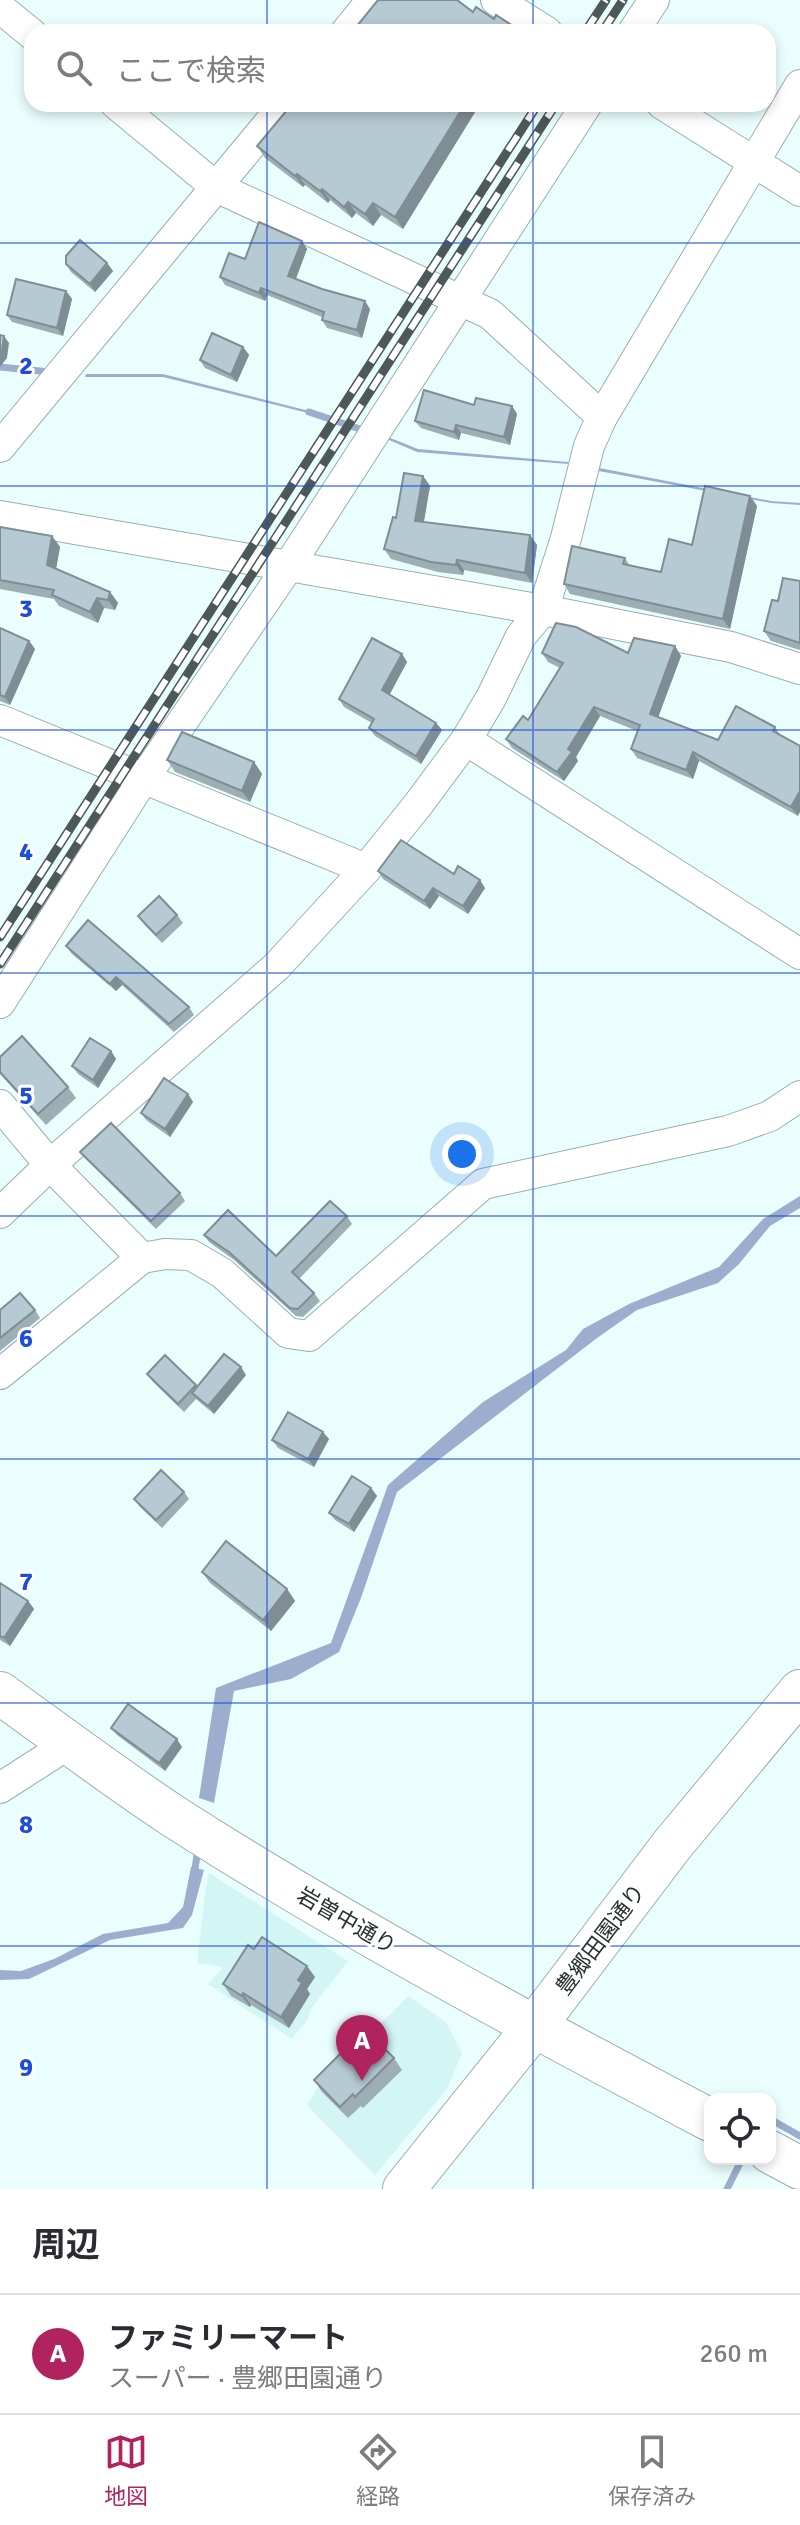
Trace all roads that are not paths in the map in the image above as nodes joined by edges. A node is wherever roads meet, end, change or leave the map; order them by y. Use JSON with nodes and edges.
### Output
{"nodes":[{"id":1,"x":372,"y":0,"type":"edge"},
{"id":2,"x":496,"y":0,"type":"edge"},
{"id":3,"x":654,"y":0,"type":"edge"},
{"id":4,"x":0,"y":8,"type":"edge"},
{"id":5,"x":352,"y":24,"type":"edge"},
{"id":6,"x":534,"y":24,"type":"edge"},
{"id":7,"x":638,"y":24,"type":"edge"},
{"id":8,"x":24,"y":28,"type":"edge"},
{"id":9,"x":800,"y":85,"type":"edge"},
{"id":10,"x":126,"y":112,"type":"edge"},
{"id":11,"x":278,"y":112,"type":"edge"},
{"id":12,"x":582,"y":112,"type":"edge"},
{"id":13,"x":675,"y":112,"type":"edge"},
{"id":14,"x":754,"y":162,"type":"junction"},
{"id":15,"x":216,"y":187,"type":"junction"},
{"id":16,"x":800,"y":191,"type":"edge"},
{"id":17,"x":460,"y":300,"type":"junction"},
{"id":18,"x":602,"y":417,"type":"junction"},
{"id":19,"x":0,"y":447,"type":"edge"},
{"id":20,"x":0,"y":516,"type":"edge"},
{"id":21,"x":288,"y":567,"type":"junction"},
{"id":22,"x":543,"y":610,"type":"junction"},
{"id":23,"x":800,"y":669,"type":"edge"},
{"id":24,"x":0,"y":720,"type":"edge"},
{"id":25,"x":466,"y":740,"type":"junction"},
{"id":26,"x":144,"y":778,"type":"junction"},
{"id":27,"x":366,"y":869,"type":"junction"},
{"id":28,"x":800,"y":954,"type":"edge"},
{"id":29,"x":0,"y":1003,"type":"edge"},
{"id":30,"x":800,"y":1096,"type":"edge"},
{"id":31,"x":0,"y":1105,"type":"edge"},
{"id":32,"x":50,"y":1165,"type":"junction"},
{"id":33,"x":0,"y":1213,"type":"edge"},
{"id":34,"x":142,"y":1258,"type":"junction"},
{"id":35,"x":0,"y":1374,"type":"edge"},
{"id":36,"x":800,"y":1691,"type":"edge"},
{"id":37,"x":0,"y":1693,"type":"edge"},
{"id":38,"x":70,"y":1743,"type":"junction"},
{"id":39,"x":0,"y":1788,"type":"edge"},
{"id":40,"x":534,"y":2027,"type":"junction"},
{"id":41,"x":704,"y":2117,"type":"edge"},
{"id":42,"x":776,"y":2155,"type":"edge"},
{"id":43,"x":800,"y":2168,"type":"edge"},
{"id":44,"x":404,"y":2189,"type":"edge"}],
"edges":[{"from":1,"to":5,"type":"street"},
{"from":2,"to":6,"type":"street"},
{"from":3,"to":7,"type":"street"},
{"from":4,"to":8,"type":"street"},
{"from":9,"to":14,"type":"street"},
{"from":10,"to":15,"type":"street"},
{"from":11,"to":15,"type":"street"},
{"from":12,"to":17,"type":"street"},
{"from":13,"to":14,"type":"street"},
{"from":14,"to":16,"type":"street"},
{"from":14,"to":18,"type":"street"},
{"from":15,"to":17,"type":"street"},
{"from":15,"to":19,"type":"street"},
{"from":17,"to":18,"type":"street"},
{"from":17,"to":21,"type":"street"},
{"from":18,"to":22,"type":"street"},
{"from":20,"to":21,"type":"street"},
{"from":21,"to":22,"type":"street"},
{"from":21,"to":26,"type":"street"},
{"from":22,"to":23,"type":"street"},
{"from":22,"to":25,"type":"street"},
{"from":24,"to":26,"type":"street"},
{"from":25,"to":27,"type":"street"},
{"from":25,"to":28,"type":"street"},
{"from":26,"to":27,"type":"street"},
{"from":26,"to":29,"type":"street"},
{"from":27,"to":32,"type":"street"},
{"from":30,"to":34,"type":"street"},
{"from":31,"to":32,"type":"street"},
{"from":32,"to":33,"type":"street"},
{"from":32,"to":34,"type":"street"},
{"from":34,"to":35,"type":"street"},
{"from":36,"to":40,"type":"street","name":"豊郷田園通り"},
{"from":37,"to":38,"type":"street","name":"岩曽中通り"},
{"from":38,"to":39,"type":"street"},
{"from":38,"to":40,"type":"street","name":"岩曽中通り"},
{"from":40,"to":41,"type":"street","name":"岩曽中通り"},
{"from":40,"to":44,"type":"street","name":"豊郷田園通り"},
{"from":42,"to":43,"type":"street"}]}
